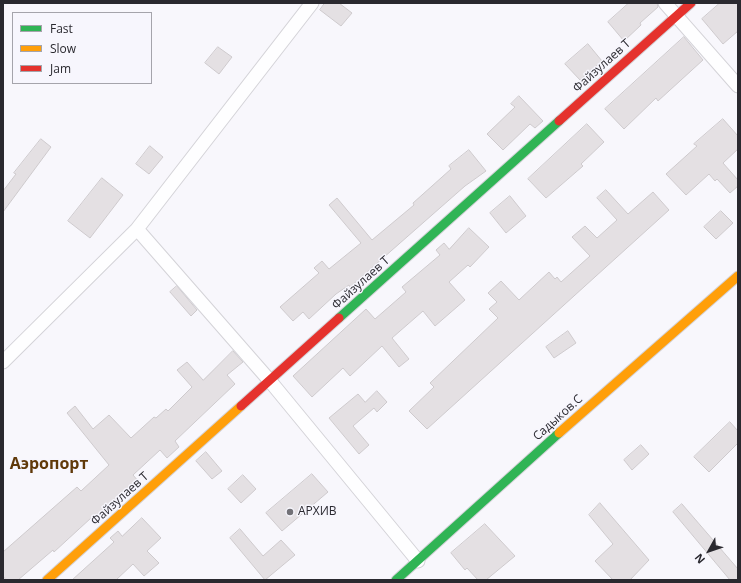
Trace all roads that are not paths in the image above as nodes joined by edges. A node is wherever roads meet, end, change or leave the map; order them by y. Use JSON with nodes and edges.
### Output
{"nodes":[{"id":1,"x":312,"y":3,"type":"edge"},
{"id":2,"x":665,"y":3,"type":"edge"},
{"id":3,"x":691,"y":3,"type":"edge"},
{"id":4,"x":676,"y":16,"type":"junction"},
{"id":5,"x":738,"y":86,"type":"edge"},
{"id":6,"x":137,"y":229,"type":"junction"},
{"id":7,"x":738,"y":276,"type":"edge"},
{"id":8,"x":3,"y":362,"type":"edge"},
{"id":9,"x":270,"y":381,"type":"junction"},
{"id":10,"x":418,"y":561,"type":"junction"},
{"id":11,"x":47,"y":580,"type":"edge"},
{"id":12,"x":396,"y":580,"type":"edge"}],
"edges":[{"from":1,"to":6,"type":"street"},
{"from":2,"to":4,"type":"street"},
{"from":3,"to":4,"type":"street","name":"Файзулаев Т"},
{"from":4,"to":5,"type":"street"},
{"from":4,"to":9,"type":"street","name":"Файзулаев Т"},
{"from":6,"to":8,"type":"street"},
{"from":6,"to":9,"type":"street"},
{"from":7,"to":10,"type":"street","name":"Садыков.С"},
{"from":9,"to":10,"type":"street"},
{"from":9,"to":11,"type":"street","name":"Файзулаев Т"},
{"from":10,"to":12,"type":"street","name":"Садыков.С"}]}
